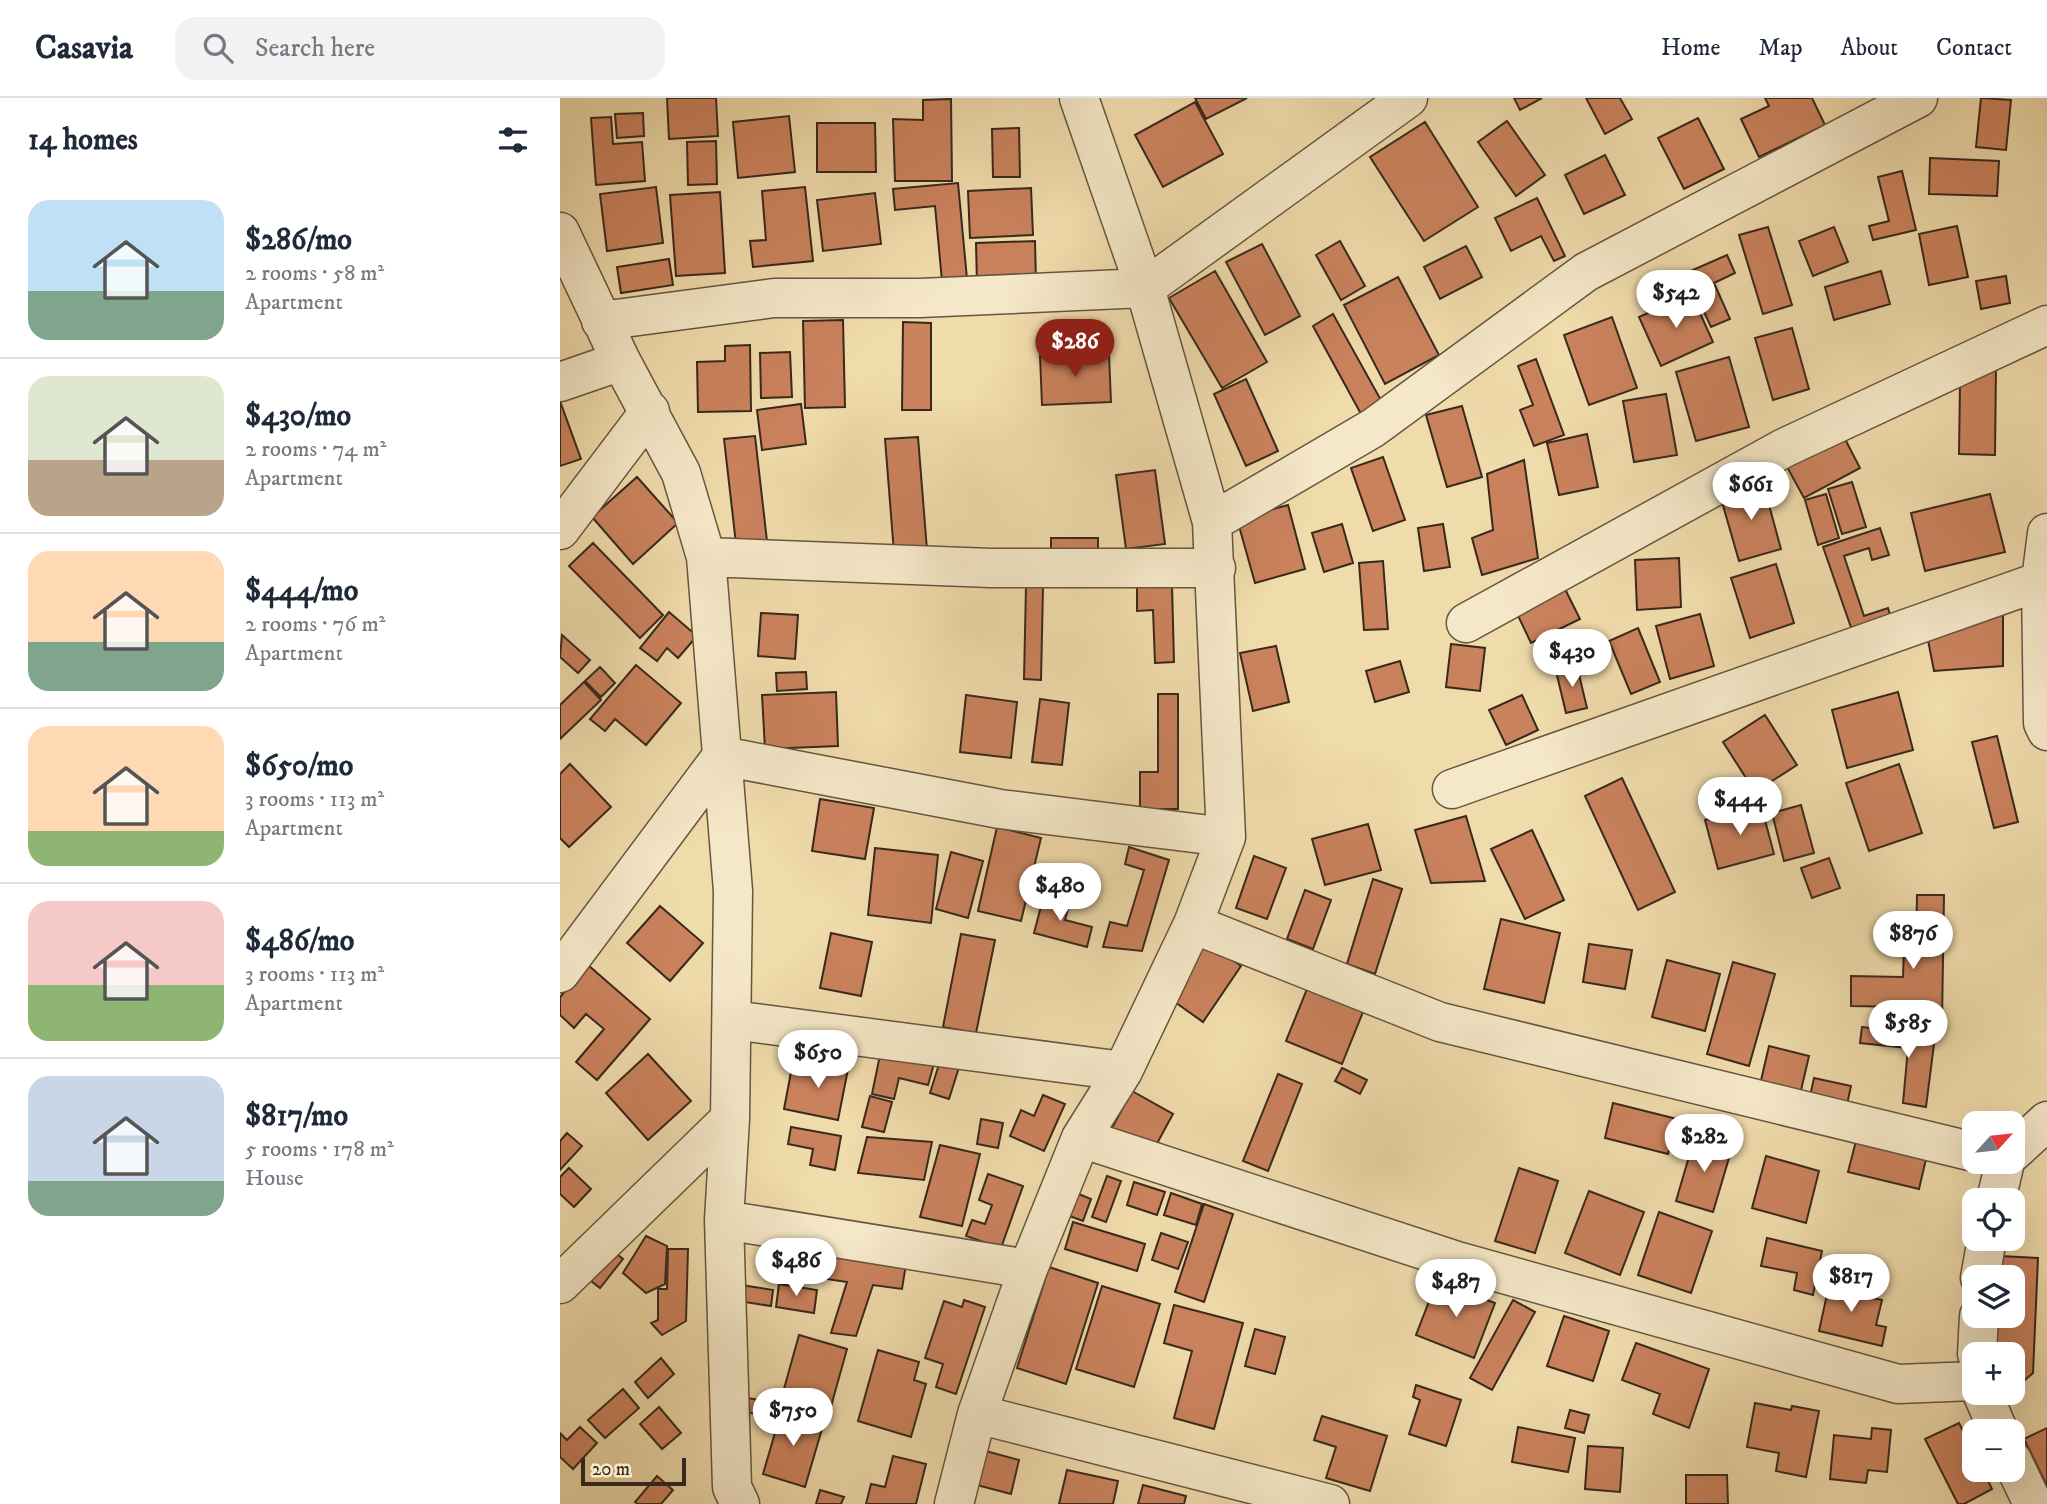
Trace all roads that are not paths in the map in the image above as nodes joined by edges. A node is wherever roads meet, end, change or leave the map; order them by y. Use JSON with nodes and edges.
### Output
{"nodes":[{"id":1,"x":1079,"y":98,"type":"edge"},
{"id":2,"x":1408,"y":98,"type":"edge"},
{"id":3,"x":1918,"y":98,"type":"edge"},
{"id":4,"x":560,"y":232,"type":"edge"},
{"id":5,"x":1145,"y":288,"type":"junction"},
{"id":6,"x":601,"y":321,"type":"junction"},
{"id":7,"x":2047,"y":325,"type":"edge"},
{"id":8,"x":621,"y":361,"type":"junction"},
{"id":9,"x":560,"y":382,"type":"edge"},
{"id":10,"x":650,"y":411,"type":"junction"},
{"id":11,"x":1212,"y":522,"type":"junction"},
{"id":12,"x":560,"y":530,"type":"edge"},
{"id":13,"x":2047,"y":533,"type":"edge"},
{"id":14,"x":706,"y":557,"type":"junction"},
{"id":15,"x":1216,"y":568,"type":"junction"},
{"id":16,"x":2042,"y":581,"type":"junction"},
{"id":17,"x":1466,"y":623,"type":"dead end"},
{"id":18,"x":2047,"y":731,"type":"edge"},
{"id":19,"x":722,"y":756,"type":"junction"},
{"id":20,"x":1452,"y":789,"type":"dead end"},
{"id":21,"x":1226,"y":837,"type":"junction"},
{"id":22,"x":1193,"y":924,"type":"junction"},
{"id":23,"x":560,"y":973,"type":"edge"},
{"id":24,"x":732,"y":1020,"type":"junction"},
{"id":25,"x":1123,"y":1071,"type":"junction"},
{"id":26,"x":730,"y":1119,"type":"junction"},
{"id":27,"x":2047,"y":1121,"type":"edge"},
{"id":28,"x":1080,"y":1138,"type":"junction"},
{"id":29,"x":2025,"y":1141,"type":"edge"},
{"id":30,"x":1962,"y":1149,"type":"edge"},
{"id":31,"x":724,"y":1220,"type":"junction"},
{"id":32,"x":1028,"y":1269,"type":"junction"},
{"id":33,"x":560,"y":1284,"type":"edge"},
{"id":34,"x":1962,"y":1381,"type":"edge"},
{"id":35,"x":977,"y":1414,"type":"junction"},
{"id":36,"x":2022,"y":1482,"type":"edge"},
{"id":37,"x":727,"y":1498,"type":"edge"},
{"id":38,"x":954,"y":1504,"type":"edge"},
{"id":39,"x":1330,"y":1504,"type":"edge"},
{"id":40,"x":2033,"y":1504,"type":"edge"}],
"edges":[{"from":1,"to":5,"type":"street"},
{"from":2,"to":5,"type":"street"},
{"from":3,"to":11,"type":"street"},
{"from":4,"to":6,"type":"street"},
{"from":5,"to":6,"type":"street"},
{"from":5,"to":11,"type":"street"},
{"from":6,"to":8,"type":"street"},
{"from":7,"to":17,"type":"street"},
{"from":8,"to":9,"type":"street"},
{"from":8,"to":10,"type":"street"},
{"from":10,"to":12,"type":"street"},
{"from":10,"to":14,"type":"street"},
{"from":11,"to":15,"type":"street"},
{"from":13,"to":16,"type":"street"},
{"from":14,"to":15,"type":"street"},
{"from":14,"to":19,"type":"street"},
{"from":15,"to":21,"type":"street"},
{"from":16,"to":18,"type":"street"},
{"from":16,"to":20,"type":"street"},
{"from":19,"to":21,"type":"street"},
{"from":19,"to":23,"type":"street"},
{"from":19,"to":24,"type":"street"},
{"from":21,"to":22,"type":"street"},
{"from":22,"to":25,"type":"street"},
{"from":22,"to":30,"type":"street"},
{"from":24,"to":25,"type":"street"},
{"from":24,"to":26,"type":"street"},
{"from":25,"to":28,"type":"street"},
{"from":26,"to":31,"type":"street"},
{"from":26,"to":33,"type":"street"},
{"from":27,"to":29,"type":"street"},
{"from":28,"to":32,"type":"street"},
{"from":28,"to":34,"type":"street"},
{"from":31,"to":32,"type":"street"},
{"from":31,"to":37,"type":"street"},
{"from":32,"to":35,"type":"street"},
{"from":35,"to":38,"type":"street"},
{"from":35,"to":39,"type":"street"},
{"from":36,"to":40,"type":"street"}]}
